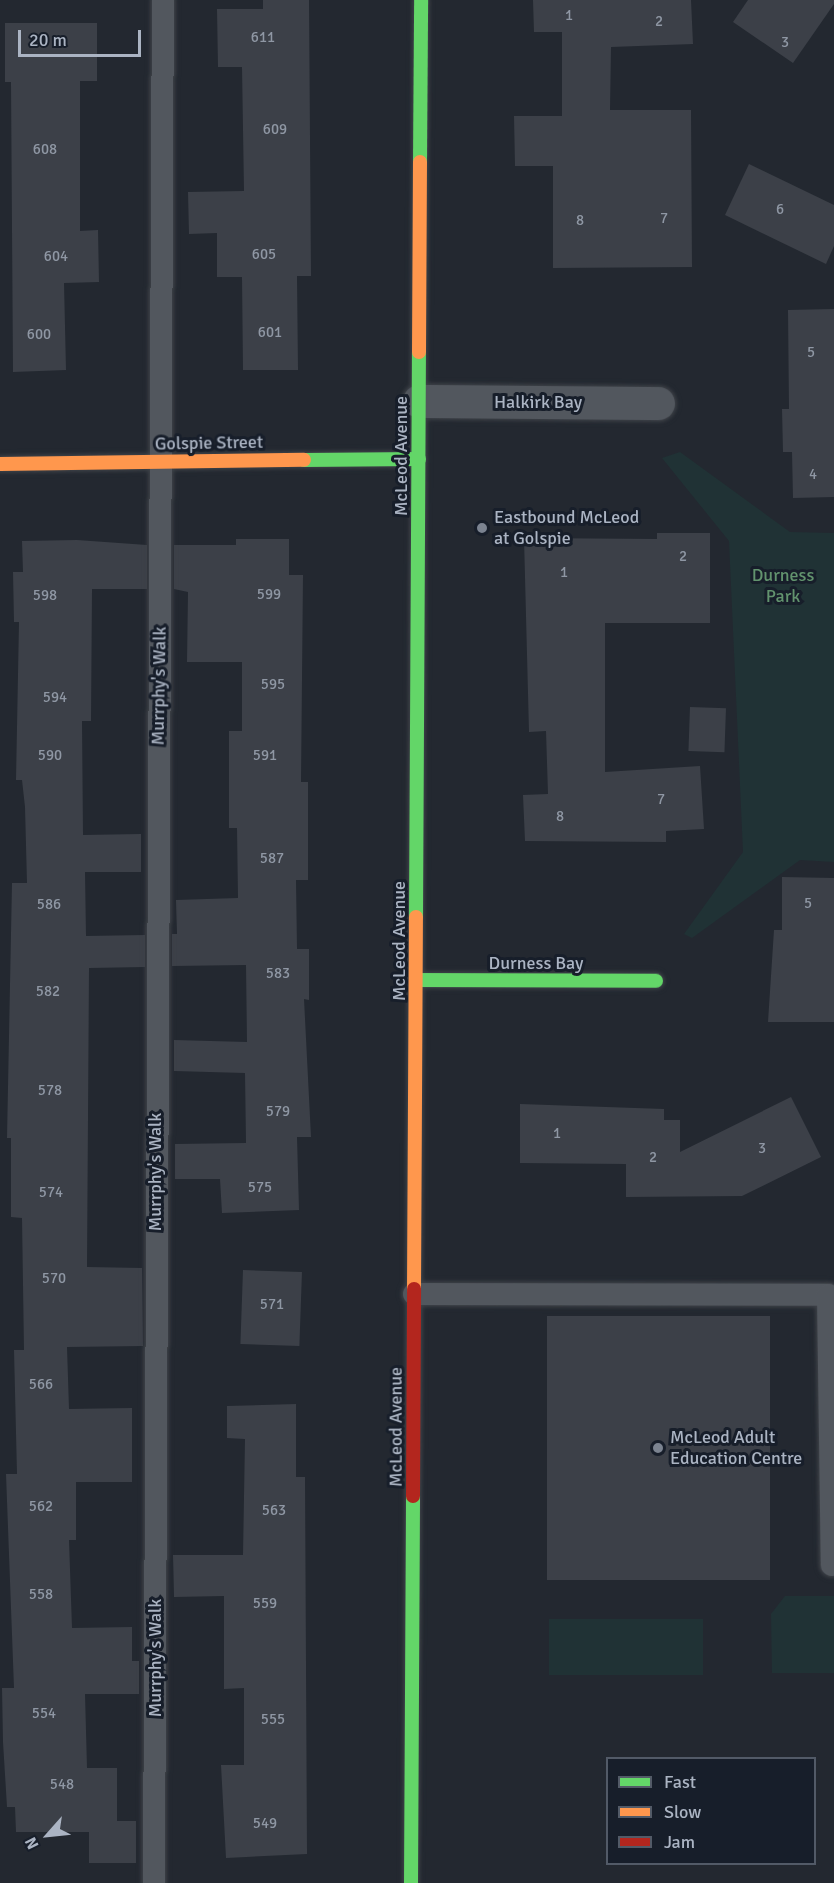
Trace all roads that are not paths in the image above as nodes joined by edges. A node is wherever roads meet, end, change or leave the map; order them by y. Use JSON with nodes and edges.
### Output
{"nodes":[{"id":1,"x":163,"y":0,"type":"edge"},
{"id":2,"x":421,"y":0,"type":"edge"},
{"id":3,"x":419,"y":401,"type":"junction"},
{"id":4,"x":658,"y":403,"type":"dead end"},
{"id":5,"x":419,"y":459,"type":"junction"},
{"id":6,"x":162,"y":461,"type":"junction"},
{"id":7,"x":0,"y":464,"type":"edge"},
{"id":8,"x":417,"y":980,"type":"junction"},
{"id":9,"x":656,"y":981,"type":"dead end"},
{"id":10,"x":414,"y":1294,"type":"junction"},
{"id":11,"x":832,"y":1565,"type":"dead end"},
{"id":12,"x":154,"y":1883,"type":"edge"},
{"id":13,"x":411,"y":1883,"type":"edge"}],
"edges":[{"from":1,"to":6,"type":"lane","name":"Murrphy's Walk"},
{"from":2,"to":3,"type":"street","name":"McLeod Avenue"},
{"from":3,"to":4,"type":"street","name":"Halkirk Bay"},
{"from":3,"to":5,"type":"street","name":"McLeod Avenue"},
{"from":5,"to":6,"type":"street","name":"Golspie Street"},
{"from":5,"to":8,"type":"street","name":"McLeod Avenue"},
{"from":6,"to":7,"type":"street","name":"Golspie Street"},
{"from":6,"to":12,"type":"lane","name":"Murrphy's Walk"},
{"from":8,"to":9,"type":"street","name":"Durness Bay"},
{"from":8,"to":10,"type":"street","name":"McLeod Avenue"},
{"from":10,"to":11,"type":"lane"},
{"from":10,"to":13,"type":"street","name":"McLeod Avenue"}]}
